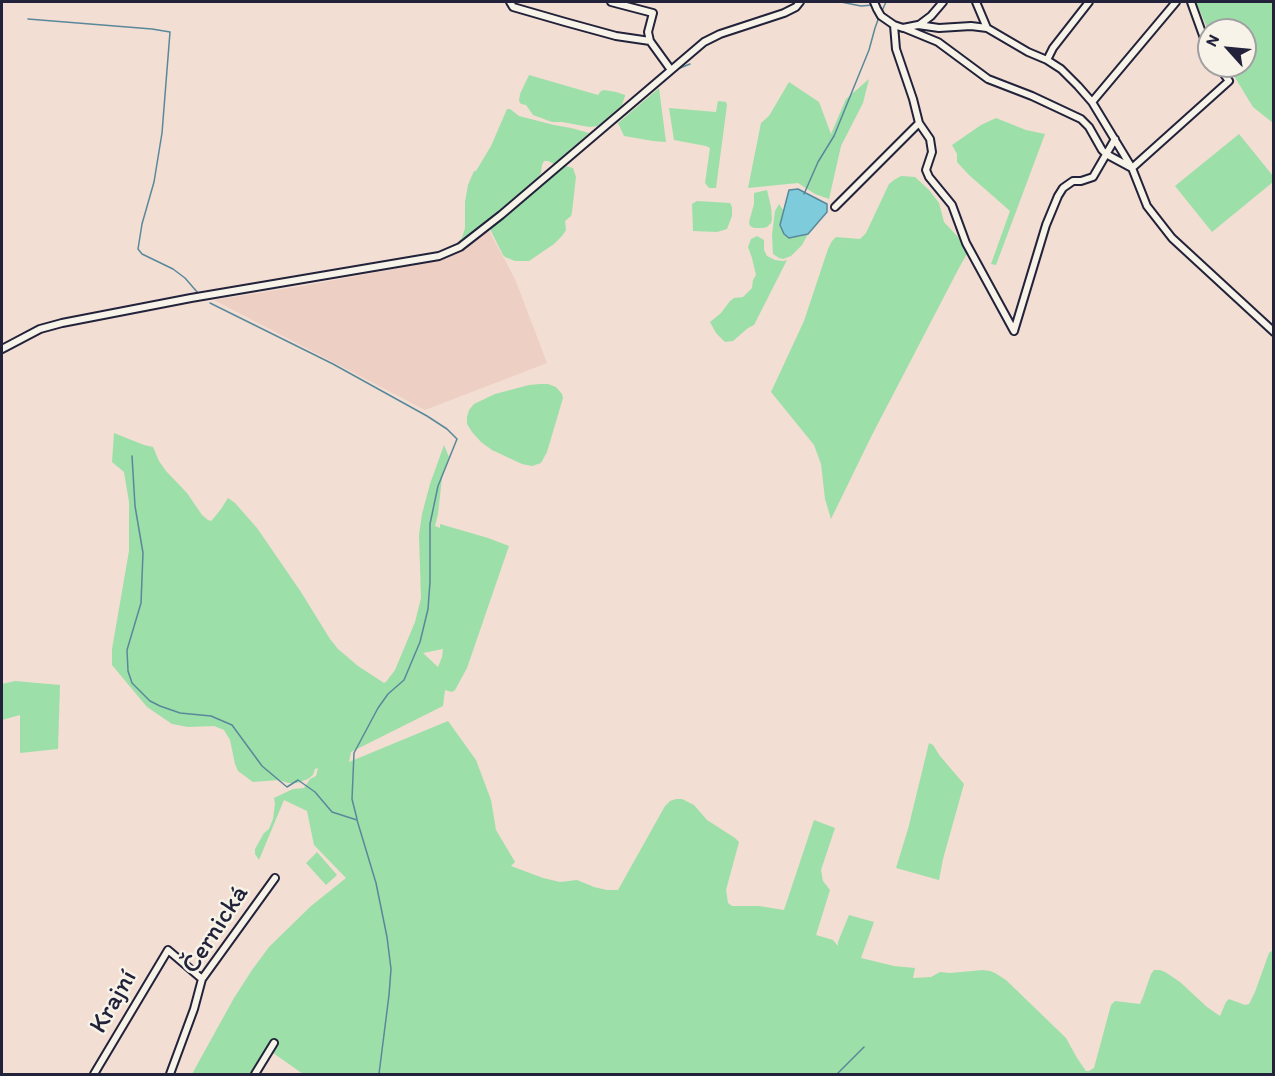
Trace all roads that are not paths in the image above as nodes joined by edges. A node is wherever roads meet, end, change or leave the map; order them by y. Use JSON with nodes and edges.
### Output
{"nodes":[{"id":1,"x":510,"y":2,"type":"edge"},
{"id":2,"x":611,"y":2,"type":"edge"},
{"id":3,"x":800,"y":2,"type":"edge"},
{"id":4,"x":874,"y":2,"type":"edge"},
{"id":5,"x":943,"y":2,"type":"edge"},
{"id":6,"x":976,"y":2,"type":"edge"},
{"id":7,"x":1089,"y":2,"type":"edge"},
{"id":8,"x":1176,"y":2,"type":"edge"},
{"id":9,"x":1191,"y":2,"type":"edge"},
{"id":10,"x":1197,"y":19,"type":"edge"},
{"id":11,"x":894,"y":25,"type":"junction"},
{"id":12,"x":918,"y":25,"type":"junction"},
{"id":13,"x":903,"y":28,"type":"junction"},
{"id":14,"x":987,"y":28,"type":"junction"},
{"id":15,"x":650,"y":42,"type":"junction"},
{"id":16,"x":1047,"y":60,"type":"junction"},
{"id":17,"x":671,"y":70,"type":"junction"},
{"id":18,"x":1227,"y":78,"type":"edge"},
{"id":19,"x":1092,"y":102,"type":"junction"},
{"id":20,"x":918,"y":123,"type":"junction"},
{"id":21,"x":1115,"y":140,"type":"junction"},
{"id":22,"x":1106,"y":154,"type":"junction"},
{"id":23,"x":1132,"y":168,"type":"junction"},
{"id":24,"x":835,"y":207,"type":"dead end"},
{"id":25,"x":1274,"y":332,"type":"edge"},
{"id":26,"x":2,"y":349,"type":"edge"},
{"id":27,"x":275,"y":878,"type":"dead end"},
{"id":28,"x":202,"y":979,"type":"junction"},
{"id":29,"x":274,"y":1043,"type":"dead end"},
{"id":30,"x":94,"y":1074,"type":"edge"},
{"id":31,"x":170,"y":1074,"type":"edge"},
{"id":32,"x":255,"y":1074,"type":"edge"}],
"edges":[{"from":1,"to":15,"type":"street"},
{"from":2,"to":15,"type":"street"},
{"from":3,"to":17,"type":"street"},
{"from":4,"to":11,"type":"street"},
{"from":5,"to":12,"type":"street"},
{"from":6,"to":14,"type":"street"},
{"from":7,"to":16,"type":"street"},
{"from":8,"to":19,"type":"street"},
{"from":9,"to":10,"type":"street"},
{"from":11,"to":13,"type":"street"},
{"from":11,"to":20,"type":"street"},
{"from":12,"to":13,"type":"street"},
{"from":12,"to":14,"type":"street"},
{"from":13,"to":22,"type":"street"},
{"from":14,"to":16,"type":"street"},
{"from":15,"to":17,"type":"street"},
{"from":16,"to":19,"type":"street"},
{"from":17,"to":26,"type":"street"},
{"from":18,"to":23,"type":"street"},
{"from":19,"to":21,"type":"street"},
{"from":20,"to":22,"type":"street"},
{"from":20,"to":24,"type":"street"},
{"from":21,"to":22,"type":"street"},
{"from":21,"to":23,"type":"street"},
{"from":22,"to":23,"type":"street"},
{"from":23,"to":25,"type":"street"},
{"from":27,"to":28,"type":"street","name":"Černická"},
{"from":28,"to":30,"type":"street","name":"Krajní"},
{"from":28,"to":31,"type":"street","name":"Černická"},
{"from":29,"to":32,"type":"street"}]}
